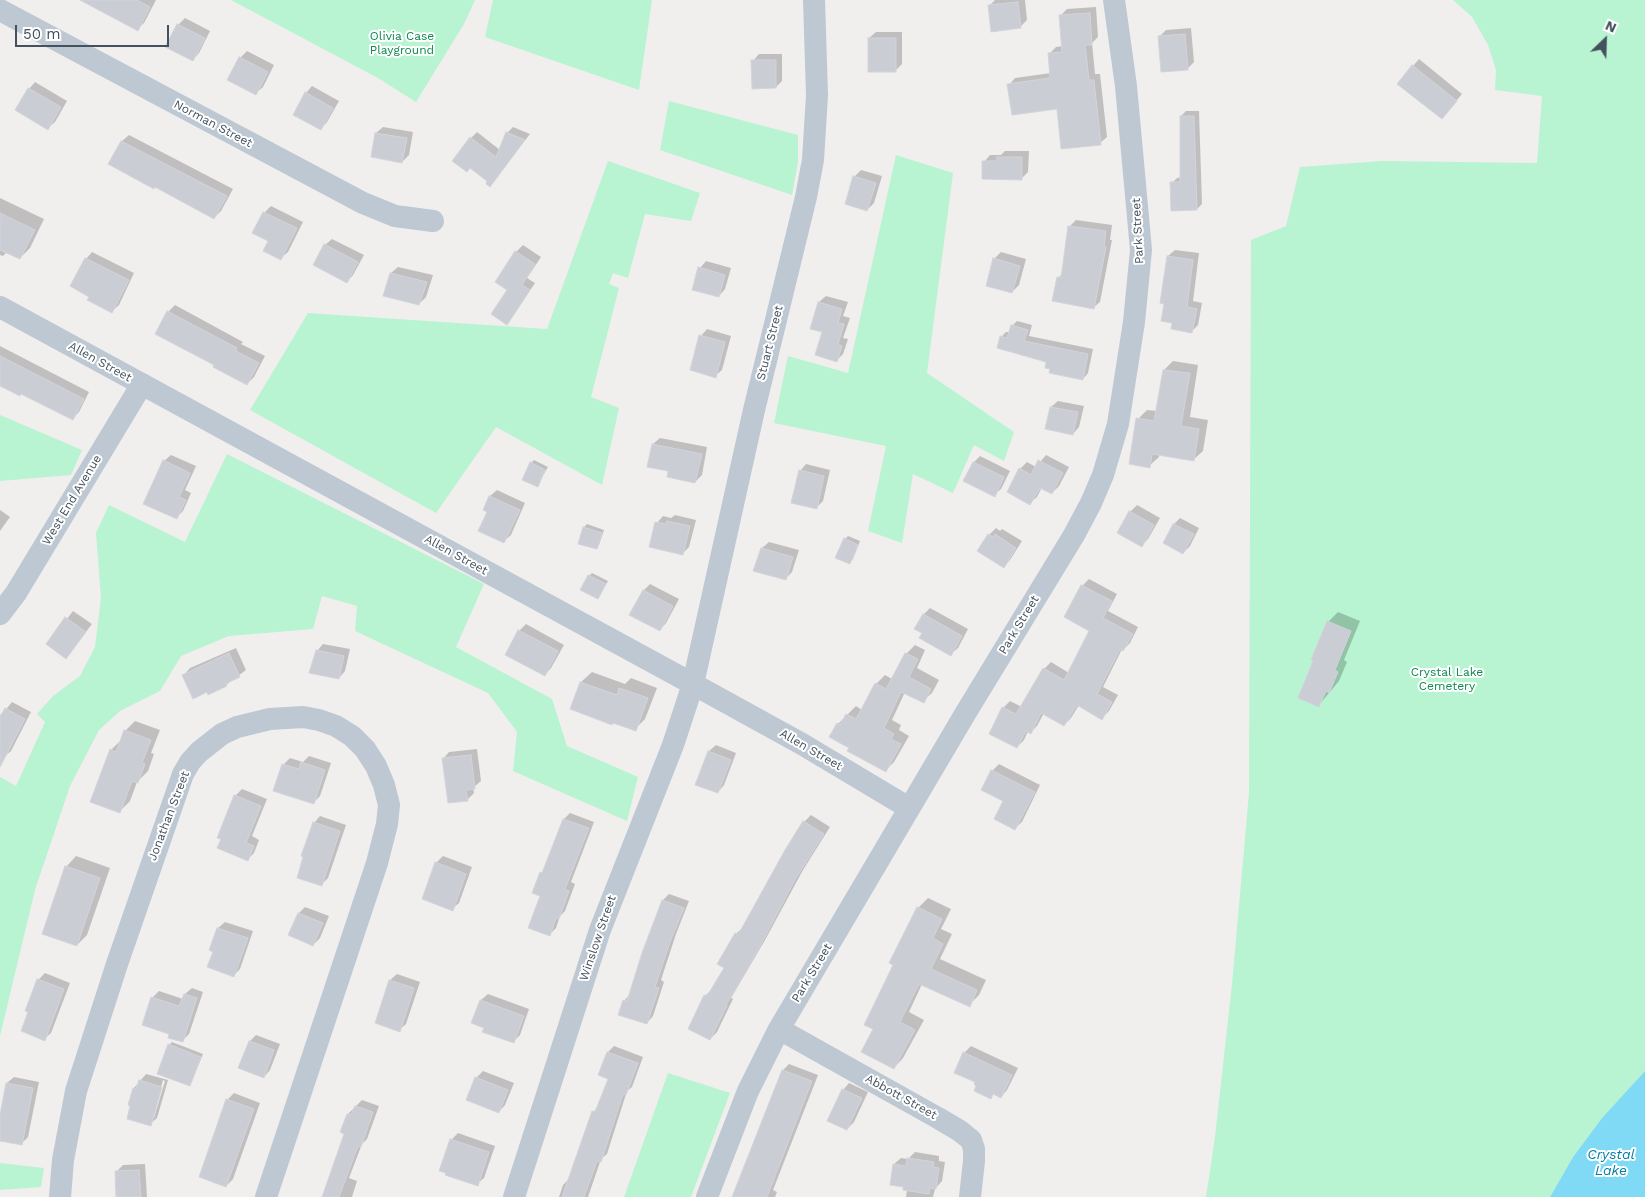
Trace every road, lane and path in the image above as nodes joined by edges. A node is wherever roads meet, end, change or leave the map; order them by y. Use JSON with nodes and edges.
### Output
{"nodes":[{"id":1,"x":814,"y":0,"type":"edge"},
{"id":2,"x":1114,"y":0,"type":"edge"},
{"id":3,"x":0,"y":10,"type":"edge"},
{"id":4,"x":433,"y":221,"type":"dead end"},
{"id":5,"x":0,"y":307,"type":"edge"},
{"id":6,"x":142,"y":384,"type":"junction"},
{"id":7,"x":0,"y":614,"type":"edge"},
{"id":8,"x":693,"y":684,"type":"junction"},
{"id":9,"x":909,"y":808,"type":"junction"},
{"id":10,"x":779,"y":1029,"type":"junction"},
{"id":11,"x":60,"y":1197,"type":"edge"},
{"id":12,"x":266,"y":1197,"type":"edge"},
{"id":13,"x":514,"y":1197,"type":"edge"},
{"id":14,"x":707,"y":1197,"type":"edge"},
{"id":15,"x":970,"y":1197,"type":"edge"}],
"edges":[{"from":1,"to":8,"type":"street","name":"Stuart Street"},
{"from":2,"to":9,"type":"street","name":"Park Street"},
{"from":3,"to":4,"type":"street","name":"Norman Street"},
{"from":5,"to":6,"type":"street","name":"Allen Street"},
{"from":6,"to":7,"type":"street","name":"West End Avenue"},
{"from":6,"to":8,"type":"street","name":"Allen Street"},
{"from":8,"to":9,"type":"street","name":"Allen Street"},
{"from":8,"to":13,"type":"street","name":"Winslow Street"},
{"from":9,"to":10,"type":"street","name":"Park Street"},
{"from":10,"to":14,"type":"street","name":"Park Street"},
{"from":10,"to":15,"type":"street","name":"Abbott Street"},
{"from":11,"to":12,"type":"street","name":"Jonathan Street"}]}
